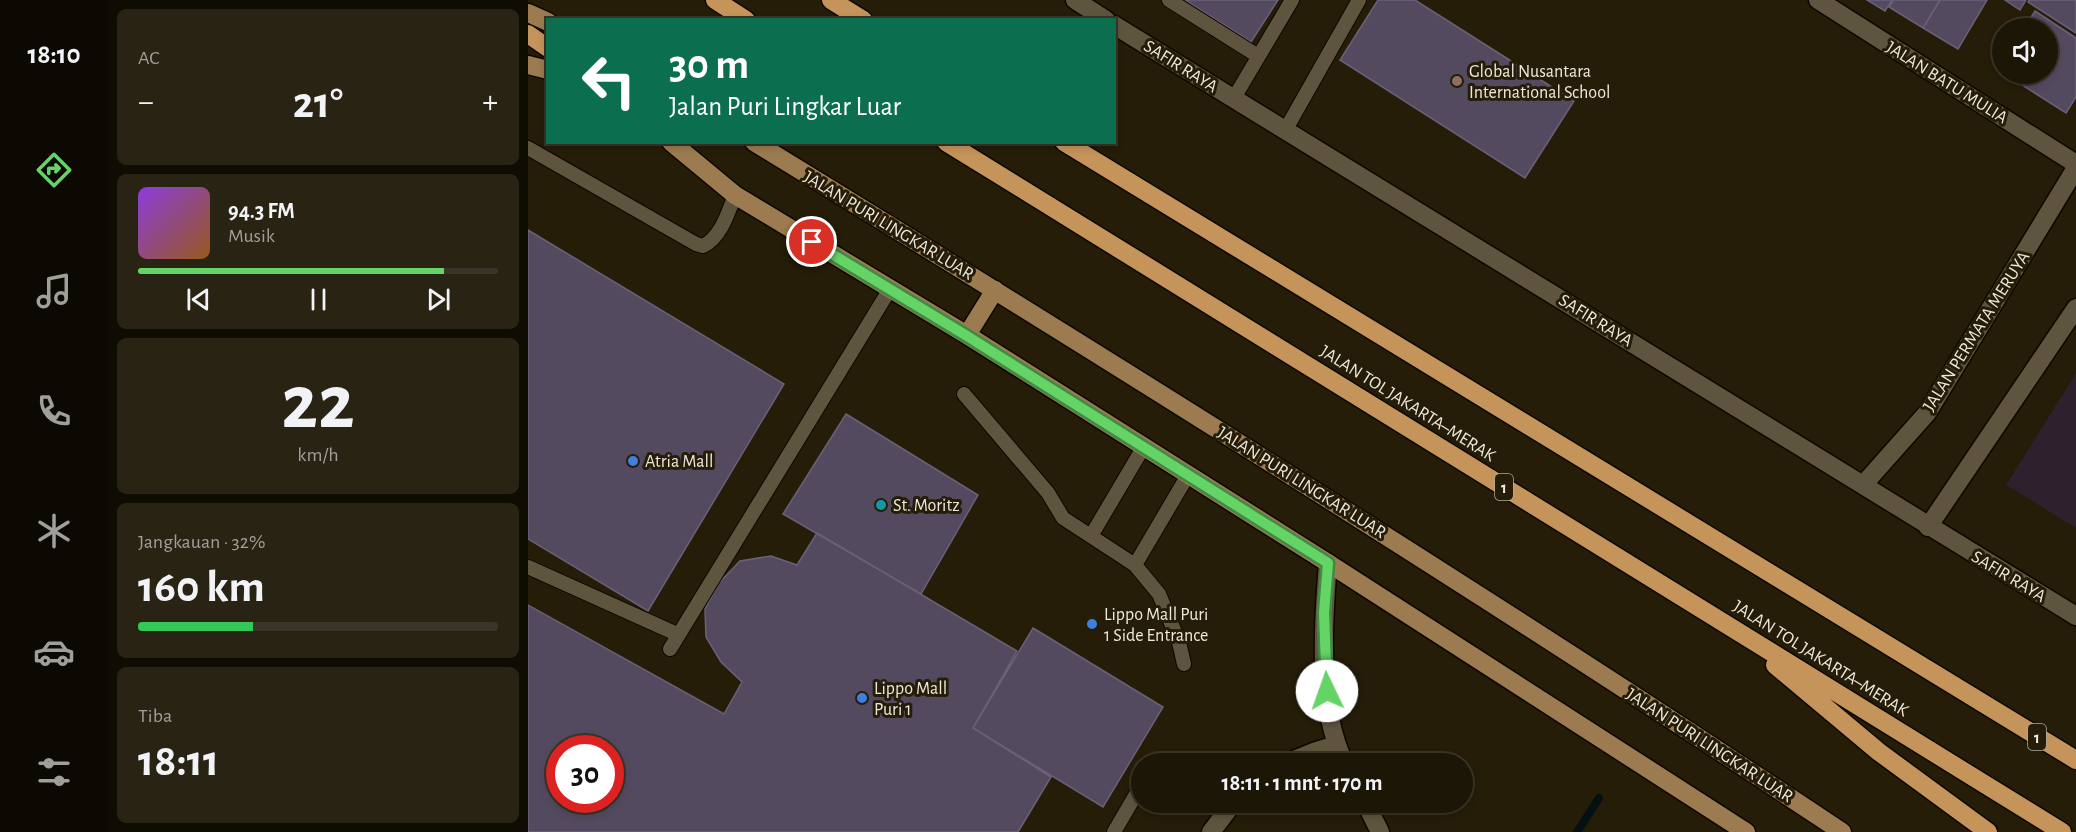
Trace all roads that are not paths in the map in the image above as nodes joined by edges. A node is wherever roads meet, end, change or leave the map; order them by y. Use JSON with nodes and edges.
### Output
{"nodes":[{"id":1,"x":715,"y":0,"type":"edge"},
{"id":2,"x":831,"y":0,"type":"edge"},
{"id":3,"x":1075,"y":0,"type":"edge"},
{"id":4,"x":1169,"y":0,"type":"edge"},
{"id":5,"x":1292,"y":0,"type":"edge"},
{"id":6,"x":1359,"y":0,"type":"edge"},
{"id":7,"x":1818,"y":0,"type":"edge"},
{"id":8,"x":528,"y":13,"type":"edge"},
{"id":9,"x":743,"y":18,"type":"edge"},
{"id":10,"x":860,"y":18,"type":"edge"},
{"id":11,"x":1103,"y":18,"type":"edge"},
{"id":12,"x":546,"y":21,"type":"edge"},
{"id":13,"x":1116,"y":26,"type":"edge"},
{"id":14,"x":528,"y":34,"type":"edge"},
{"id":15,"x":546,"y":47,"type":"edge"},
{"id":16,"x":1257,"y":56,"type":"junction"},
{"id":17,"x":528,"y":65,"type":"edge"},
{"id":18,"x":546,"y":70,"type":"edge"},
{"id":19,"x":1234,"y":98,"type":"junction"},
{"id":20,"x":1286,"y":129,"type":"junction"},
{"id":21,"x":673,"y":144,"type":"edge"},
{"id":22,"x":757,"y":144,"type":"edge"},
{"id":23,"x":949,"y":144,"type":"edge"},
{"id":24,"x":1067,"y":144,"type":"edge"},
{"id":25,"x":528,"y":148,"type":"edge"},
{"id":26,"x":2076,"y":166,"type":"edge"},
{"id":27,"x":735,"y":195,"type":"junction"},
{"id":28,"x":890,"y":288,"type":"junction"},
{"id":29,"x":995,"y":290,"type":"junction"},
{"id":30,"x":2076,"y":308,"type":"edge"},
{"id":31,"x":967,"y":336,"type":"junction"},
{"id":32,"x":964,"y":394,"type":"dead end"},
{"id":33,"x":1143,"y":448,"type":"junction"},
{"id":34,"x":1188,"y":475,"type":"junction"},
{"id":35,"x":1863,"y":485,"type":"junction"},
{"id":36,"x":1928,"y":526,"type":"junction"},
{"id":37,"x":1091,"y":536,"type":"junction"},
{"id":38,"x":1328,"y":563,"type":"junction"},
{"id":39,"x":1135,"y":565,"type":"junction"},
{"id":40,"x":528,"y":567,"type":"edge"},
{"id":41,"x":2076,"y":616,"type":"edge"},
{"id":42,"x":1721,"y":621,"type":"junction"},
{"id":43,"x":679,"y":635,"type":"junction"},
{"id":44,"x":670,"y":649,"type":"dead end"},
{"id":45,"x":1184,"y":664,"type":"dead end"},
{"id":46,"x":1336,"y":745,"type":"junction"},
{"id":47,"x":1311,"y":753,"type":"edge"},
{"id":48,"x":1340,"y":753,"type":"edge"},
{"id":49,"x":2076,"y":760,"type":"edge"},
{"id":50,"x":1131,"y":803,"type":"edge"},
{"id":51,"x":1226,"y":813,"type":"edge"},
{"id":52,"x":1370,"y":813,"type":"edge"},
{"id":53,"x":1114,"y":832,"type":"edge"},
{"id":54,"x":1211,"y":832,"type":"edge"},
{"id":55,"x":1380,"y":832,"type":"edge"},
{"id":56,"x":1746,"y":832,"type":"edge"},
{"id":57,"x":1842,"y":832,"type":"edge"},
{"id":58,"x":1988,"y":832,"type":"edge"},
{"id":59,"x":2062,"y":832,"type":"edge"}],
"edges":[{"from":1,"to":9,"type":"highway"},
{"from":2,"to":10,"type":"highway"},
{"from":3,"to":11,"type":"street"},
{"from":4,"to":16,"type":"lane"},
{"from":5,"to":16,"type":"lane"},
{"from":6,"to":20,"type":"lane"},
{"from":7,"to":26,"type":"street","name":"JALAN BATU MULIA"},
{"from":8,"to":12,"type":"main road"},
{"from":13,"to":19,"type":"street","name":"SAFIR RAYA"},
{"from":14,"to":15,"type":"highway"},
{"from":16,"to":19,"type":"lane"},
{"from":17,"to":18,"type":"main road"},
{"from":19,"to":20,"type":"street","name":"SAFIR RAYA"},
{"from":20,"to":35,"type":"street","name":"SAFIR RAYA"},
{"from":21,"to":27,"type":"main road"},
{"from":22,"to":29,"type":"main road","name":"JALAN PURI LINGKAR LUAR"},
{"from":23,"to":42,"type":"highway","name":"JALAN TOL JAKARTA–MERAK","number":"1"},
{"from":24,"to":49,"type":"highway","number":"1"},
{"from":25,"to":27,"type":"lane"},
{"from":26,"to":35,"type":"street","name":"JALAN PERMATA MERUYA"},
{"from":27,"to":28,"type":"main road"},
{"from":28,"to":31,"type":"main road"},
{"from":28,"to":43,"type":"lane"},
{"from":29,"to":31,"type":"main road"},
{"from":29,"to":57,"type":"main road","name":"JALAN PURI LINGKAR LUAR"},
{"from":30,"to":36,"type":"street"},
{"from":31,"to":33,"type":"main road"},
{"from":32,"to":37,"type":"lane"},
{"from":33,"to":34,"type":"main road"},
{"from":33,"to":37,"type":"lane"},
{"from":34,"to":38,"type":"main road"},
{"from":34,"to":39,"type":"lane"},
{"from":35,"to":36,"type":"street","name":"SAFIR RAYA"},
{"from":36,"to":41,"type":"street","name":"SAFIR RAYA"},
{"from":37,"to":39,"type":"lane"},
{"from":38,"to":46,"type":"street"},
{"from":38,"to":56,"type":"main road"},
{"from":39,"to":45,"type":"lane"},
{"from":40,"to":43,"type":"lane"},
{"from":42,"to":58,"type":"highway"},
{"from":42,"to":59,"type":"highway","name":"JALAN TOL JAKARTA–MERAK","number":"1"},
{"from":43,"to":44,"type":"lane"},
{"from":46,"to":47,"type":"street"},
{"from":46,"to":48,"type":"street"},
{"from":50,"to":53,"type":"lane"},
{"from":51,"to":54,"type":"street"},
{"from":52,"to":55,"type":"street"}]}
